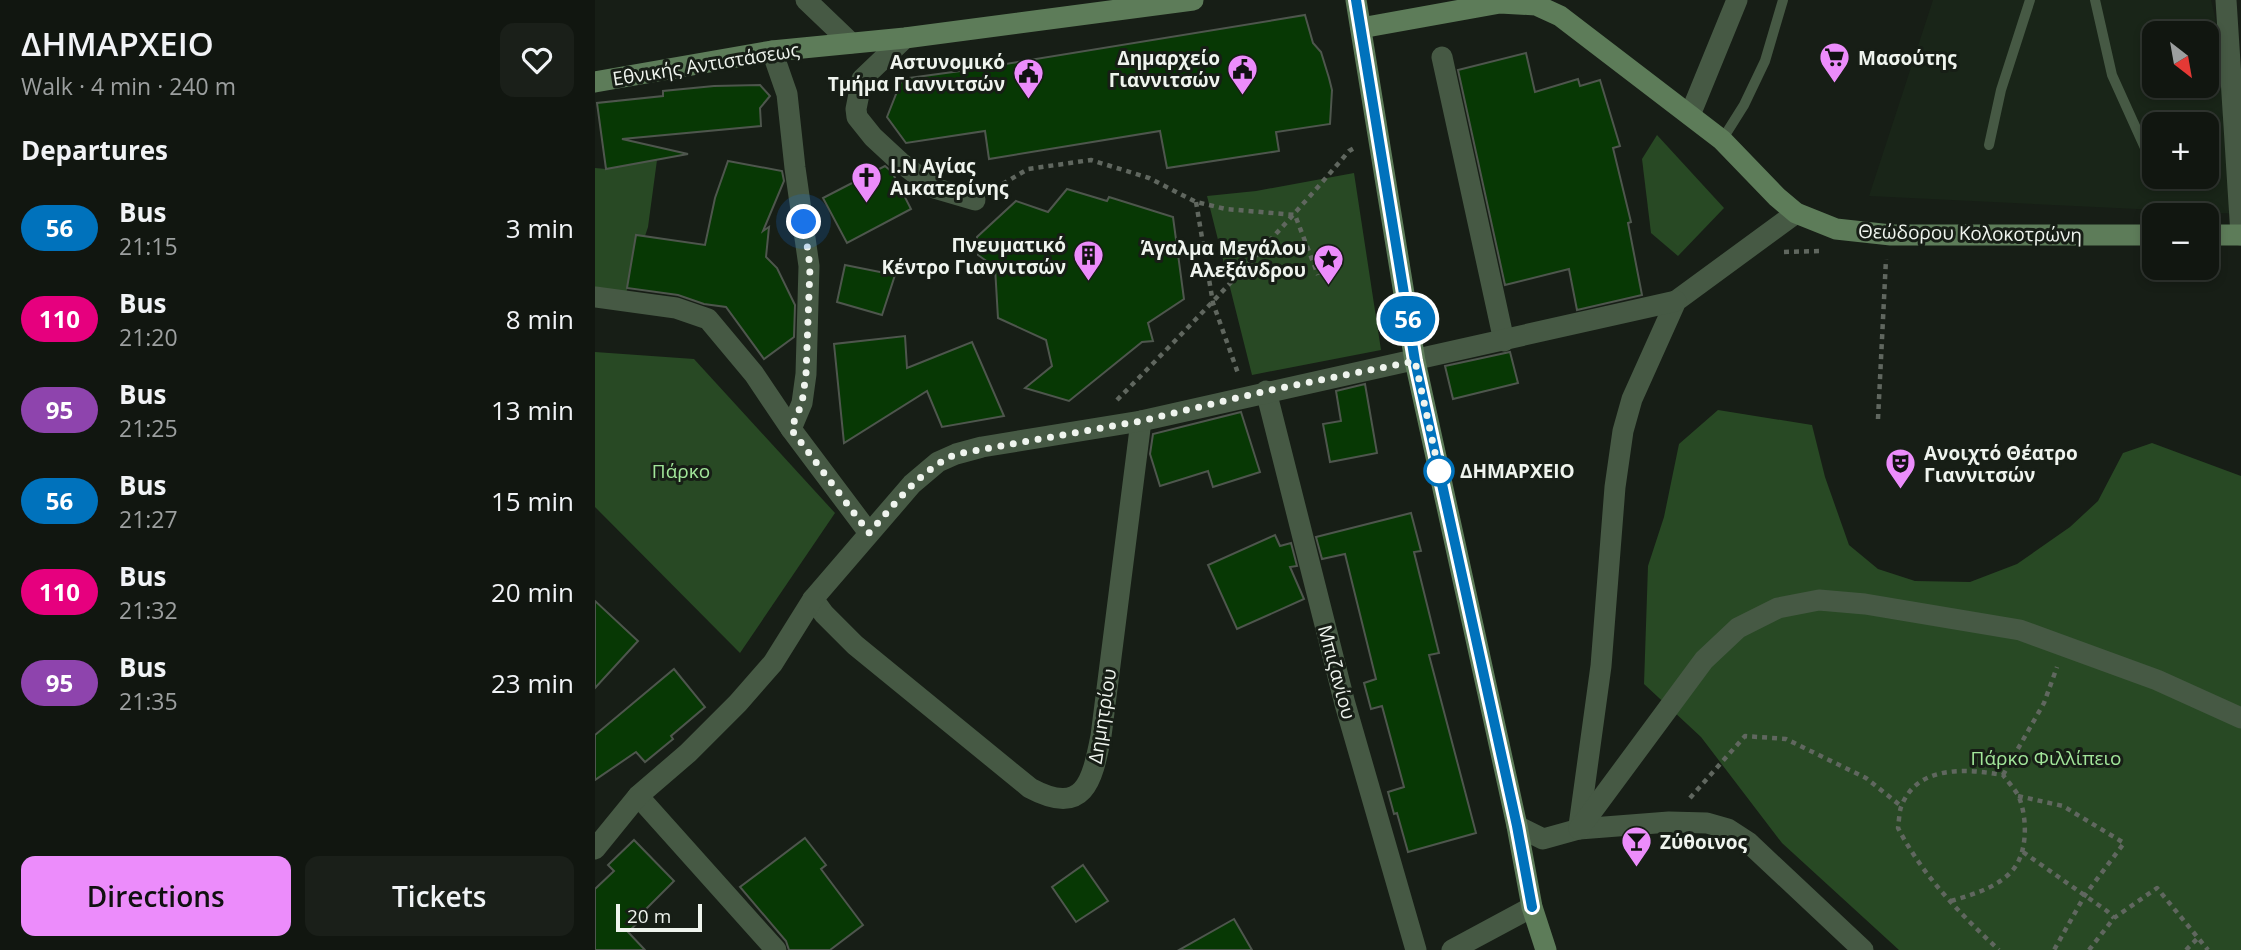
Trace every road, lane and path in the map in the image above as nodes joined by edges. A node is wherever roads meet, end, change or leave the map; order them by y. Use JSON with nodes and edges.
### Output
{"nodes":[{"id":1,"x":806,"y":0,"type":"edge"},
{"id":2,"x":1193,"y":0,"type":"edge"},
{"id":3,"x":1356,"y":0,"type":"edge"},
{"id":4,"x":1737,"y":0,"type":"edge"},
{"id":5,"x":1783,"y":0,"type":"edge"},
{"id":6,"x":2030,"y":0,"type":"edge"},
{"id":7,"x":2095,"y":0,"type":"edge"},
{"id":8,"x":2226,"y":0,"type":"edge"},
{"id":9,"x":1097,"y":6,"type":"edge"},
{"id":10,"x":1361,"y":28,"type":"junction"},
{"id":11,"x":905,"y":38,"type":"junction"},
{"id":12,"x":852,"y":43,"type":"junction"},
{"id":13,"x":772,"y":51,"type":"junction"},
{"id":14,"x":1442,"y":57,"type":"dead end"},
{"id":15,"x":595,"y":82,"type":"edge"},
{"id":16,"x":1690,"y":115,"type":"junction"},
{"id":17,"x":1378,"y":134,"type":"junction"},
{"id":18,"x":1722,"y":140,"type":"junction"},
{"id":19,"x":2142,"y":141,"type":"edge"},
{"id":20,"x":1989,"y":145,"type":"dead end"},
{"id":21,"x":975,"y":200,"type":"joint"},
{"id":22,"x":1196,"y":202,"type":"junction"},
{"id":23,"x":1796,"y":213,"type":"junction"},
{"id":24,"x":1295,"y":215,"type":"junction"},
{"id":25,"x":2142,"y":235,"type":"edge"},
{"id":26,"x":2219,"y":235,"type":"edge"},
{"id":27,"x":2241,"y":235,"type":"edge"},
{"id":28,"x":1887,"y":248,"type":"dead end"},
{"id":29,"x":1318,"y":275,"type":"dead end"},
{"id":30,"x":595,"y":297,"type":"edge"},
{"id":31,"x":1676,"y":301,"type":"junction"},
{"id":32,"x":1213,"y":303,"type":"junction"},
{"id":33,"x":1504,"y":341,"type":"junction"},
{"id":34,"x":1415,"y":361,"type":"junction"},
{"id":35,"x":1256,"y":394,"type":"junction"},
{"id":36,"x":1116,"y":401,"type":"dead end"},
{"id":37,"x":1878,"y":419,"type":"dead end"},
{"id":38,"x":1141,"y":421,"type":"junction"},
{"id":39,"x":791,"y":429,"type":"junction"},
{"id":40,"x":869,"y":533,"type":"junction"},
{"id":41,"x":813,"y":599,"type":"junction"},
{"id":42,"x":2061,"y":644,"type":"junction"},
{"id":43,"x":2241,"y":718,"type":"edge"},
{"id":44,"x":2003,"y":775,"type":"junction"},
{"id":45,"x":638,"y":796,"type":"junction"},
{"id":46,"x":2018,"y":796,"type":"junction"},
{"id":47,"x":1901,"y":806,"type":"junction"},
{"id":48,"x":1669,"y":822,"type":"junction"},
{"id":49,"x":1517,"y":826,"type":"junction"},
{"id":50,"x":1579,"y":829,"type":"junction"},
{"id":51,"x":595,"y":849,"type":"edge"},
{"id":52,"x":2023,"y":852,"type":"junction"},
{"id":53,"x":2085,"y":895,"type":"junction"},
{"id":54,"x":1951,"y":901,"type":"junction"},
{"id":55,"x":1532,"y":907,"type":"junction"},
{"id":56,"x":2114,"y":918,"type":"junction"},
{"id":57,"x":2198,"y":938,"type":"junction"},
{"id":58,"x":764,"y":946,"type":"edge"},
{"id":59,"x":1416,"y":950,"type":"edge"},
{"id":60,"x":1452,"y":950,"type":"edge"},
{"id":61,"x":1546,"y":950,"type":"edge"},
{"id":62,"x":1863,"y":950,"type":"edge"},
{"id":63,"x":1999,"y":950,"type":"edge"},
{"id":64,"x":2054,"y":950,"type":"edge"},
{"id":65,"x":2089,"y":950,"type":"edge"},
{"id":66,"x":2186,"y":950,"type":"edge"},
{"id":67,"x":2208,"y":950,"type":"edge"}],
"edges":[{"from":1,"to":12,"type":"street"},
{"from":2,"to":9,"type":"main road","name":"Εθνικής Αντιστάσεως"},
{"from":3,"to":10,"type":"main road"},
{"from":4,"to":16,"type":"street"},
{"from":5,"to":18,"type":"lane"},
{"from":6,"to":20,"type":"lane"},
{"from":7,"to":19,"type":"lane"},
{"from":8,"to":27,"type":"street"},
{"from":9,"to":11,"type":"main road","name":"Εθνικής Αντιστάσεως"},
{"from":10,"to":16,"type":"main road","name":"Θεώδορου Κολοκοτρώνη"},
{"from":10,"to":17,"type":"main road"},
{"from":11,"to":12,"type":"main road","name":"Εθνικής Αντιστάσεως"},
{"from":11,"to":21,"type":"street"},
{"from":12,"to":13,"type":"main road","name":"Εθνικής Αντιστάσεως"},
{"from":13,"to":15,"type":"main road","name":"Εθνικής Αντιστάσεως"},
{"from":13,"to":39,"type":"street"},
{"from":14,"to":33,"type":"street"},
{"from":16,"to":18,"type":"main road","name":"Θεώδορου Κολοκοτρώνη"},
{"from":17,"to":24,"type":"path"},
{"from":17,"to":34,"type":"main road"},
{"from":18,"to":23,"type":"main road","name":"Θεώδορου Κολοκοτρώνη"},
{"from":21,"to":22,"type":"path"},
{"from":22,"to":24,"type":"path"},
{"from":22,"to":32,"type":"path"},
{"from":23,"to":25,"type":"main road","name":"Θεώδορου Κολοκοτρώνη"},
{"from":23,"to":31,"type":"street"},
{"from":24,"to":29,"type":"path"},
{"from":24,"to":32,"type":"path"},
{"from":26,"to":27,"type":"main road"},
{"from":28,"to":37,"type":"path"},
{"from":30,"to":39,"type":"street"},
{"from":31,"to":33,"type":"street"},
{"from":31,"to":50,"type":"street"},
{"from":32,"to":35,"type":"path"},
{"from":32,"to":36,"type":"path"},
{"from":33,"to":34,"type":"street"},
{"from":34,"to":35,"type":"street"},
{"from":34,"to":49,"type":"main road"},
{"from":35,"to":38,"type":"street"},
{"from":35,"to":59,"type":"street","name":"Μπιζανίου"},
{"from":38,"to":40,"type":"street"},
{"from":38,"to":41,"type":"street","name":"Δημητρίου"},
{"from":39,"to":40,"type":"street"},
{"from":40,"to":41,"type":"street"},
{"from":41,"to":45,"type":"street"},
{"from":42,"to":43,"type":"street"},
{"from":42,"to":44,"type":"path"},
{"from":42,"to":50,"type":"street"},
{"from":44,"to":46,"type":"path"},
{"from":44,"to":47,"type":"path"},
{"from":45,"to":51,"type":"street"},
{"from":45,"to":58,"type":"street"},
{"from":46,"to":52,"type":"path"},
{"from":46,"to":53,"type":"path"},
{"from":47,"to":48,"type":"path"},
{"from":47,"to":54,"type":"path"},
{"from":48,"to":50,"type":"street"},
{"from":48,"to":62,"type":"street"},
{"from":49,"to":50,"type":"street"},
{"from":49,"to":55,"type":"main road"},
{"from":52,"to":53,"type":"path"},
{"from":52,"to":54,"type":"path"},
{"from":53,"to":56,"type":"path"},
{"from":53,"to":64,"type":"path"},
{"from":54,"to":63,"type":"path"},
{"from":55,"to":60,"type":"street"},
{"from":55,"to":61,"type":"main road"},
{"from":56,"to":57,"type":"path"},
{"from":56,"to":65,"type":"path"},
{"from":57,"to":66,"type":"path"},
{"from":57,"to":67,"type":"path"}]}
